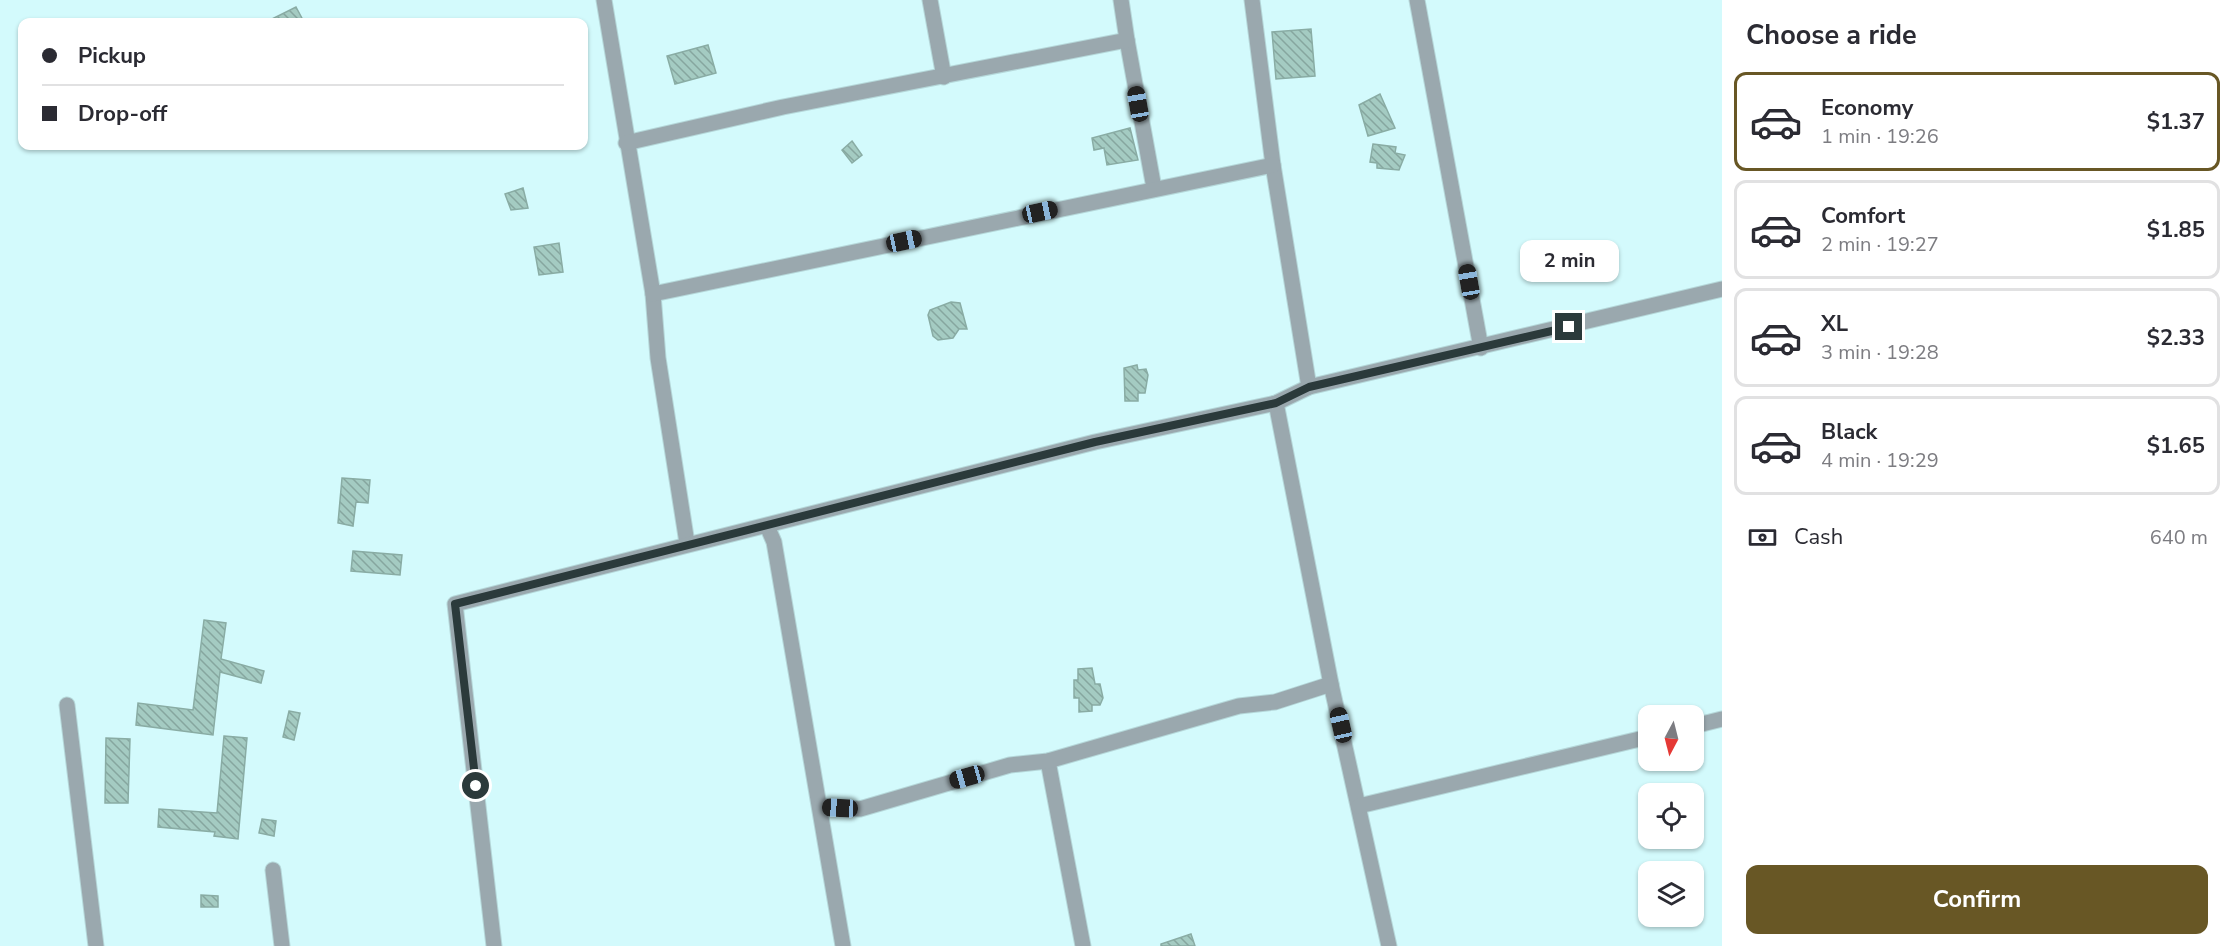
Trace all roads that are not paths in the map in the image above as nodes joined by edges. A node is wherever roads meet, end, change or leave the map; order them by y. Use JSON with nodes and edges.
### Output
{"nodes":[{"id":1,"x":604,"y":0,"type":"edge"},
{"id":2,"x":930,"y":0,"type":"edge"},
{"id":3,"x":1121,"y":0,"type":"edge"},
{"id":4,"x":1251,"y":0,"type":"edge"},
{"id":5,"x":1417,"y":0,"type":"edge"},
{"id":6,"x":1127,"y":40,"type":"junction"},
{"id":7,"x":945,"y":77,"type":"junction"},
{"id":8,"x":626,"y":143,"type":"junction"},
{"id":9,"x":1273,"y":165,"type":"junction"},
{"id":10,"x":1154,"y":188,"type":"junction"},
{"id":11,"x":1722,"y":289,"type":"edge"},
{"id":12,"x":653,"y":294,"type":"junction"},
{"id":13,"x":1481,"y":348,"type":"junction"},
{"id":14,"x":1309,"y":387,"type":"junction"},
{"id":15,"x":1276,"y":403,"type":"junction"},
{"id":16,"x":767,"y":526,"type":"junction"},
{"id":17,"x":687,"y":543,"type":"junction"},
{"id":18,"x":1331,"y":684,"type":"junction"},
{"id":19,"x":67,"y":705,"type":"dead end"},
{"id":20,"x":1722,"y":719,"type":"edge"},
{"id":21,"x":1704,"y":724,"type":"edge"},
{"id":22,"x":1638,"y":739,"type":"edge"},
{"id":23,"x":1048,"y":761,"type":"junction"},
{"id":24,"x":820,"y":806,"type":"junction"},
{"id":25,"x":1359,"y":806,"type":"junction"},
{"id":26,"x":273,"y":870,"type":"dead end"},
{"id":27,"x":96,"y":946,"type":"edge"},
{"id":28,"x":282,"y":946,"type":"edge"},
{"id":29,"x":494,"y":946,"type":"edge"},
{"id":30,"x":843,"y":946,"type":"edge"},
{"id":31,"x":1083,"y":946,"type":"edge"},
{"id":32,"x":1389,"y":946,"type":"edge"}],
"edges":[{"from":1,"to":8,"type":"street"},
{"from":2,"to":7,"type":"street"},
{"from":3,"to":6,"type":"street"},
{"from":4,"to":9,"type":"street"},
{"from":5,"to":13,"type":"street"},
{"from":6,"to":7,"type":"street"},
{"from":6,"to":10,"type":"street"},
{"from":7,"to":8,"type":"street"},
{"from":8,"to":12,"type":"street"},
{"from":9,"to":10,"type":"street"},
{"from":9,"to":14,"type":"street"},
{"from":10,"to":12,"type":"street"},
{"from":11,"to":13,"type":"street"},
{"from":12,"to":17,"type":"street"},
{"from":13,"to":14,"type":"street"},
{"from":14,"to":15,"type":"street"},
{"from":15,"to":16,"type":"street"},
{"from":15,"to":18,"type":"street"},
{"from":16,"to":17,"type":"street"},
{"from":16,"to":24,"type":"street"},
{"from":17,"to":29,"type":"street"},
{"from":18,"to":23,"type":"street"},
{"from":18,"to":25,"type":"street"},
{"from":19,"to":27,"type":"street"},
{"from":20,"to":21,"type":"street"},
{"from":22,"to":25,"type":"street"},
{"from":23,"to":24,"type":"street"},
{"from":23,"to":31,"type":"street"},
{"from":24,"to":30,"type":"street"},
{"from":25,"to":32,"type":"street"},
{"from":26,"to":28,"type":"street"}]}
